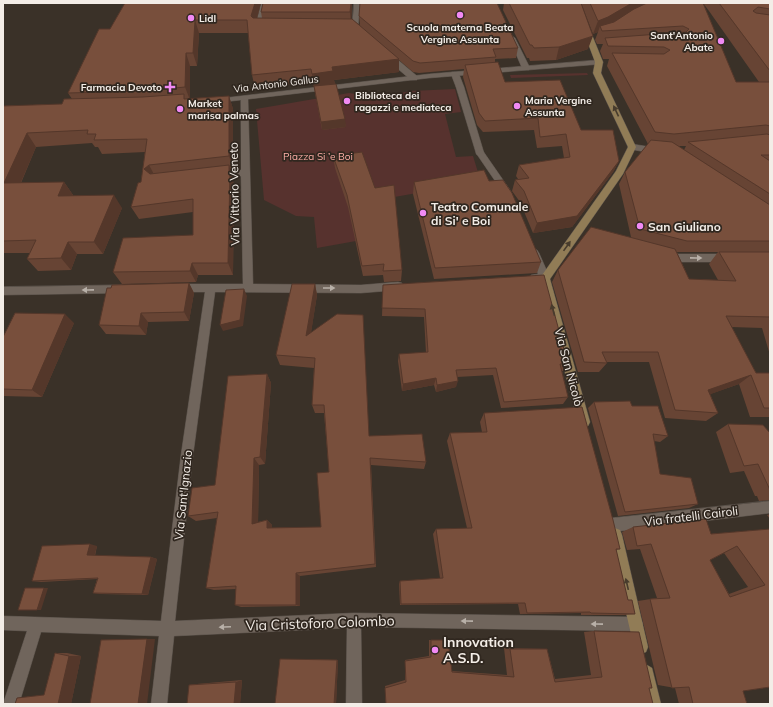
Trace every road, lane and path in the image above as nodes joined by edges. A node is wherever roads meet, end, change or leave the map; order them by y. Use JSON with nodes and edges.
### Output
{"nodes":[{"id":1,"x":264,"y":3,"type":"edge"},
{"id":2,"x":357,"y":3,"type":"edge"},
{"id":3,"x":576,"y":3,"type":"edge"},
{"id":4,"x":266,"y":28,"type":"edge"},
{"id":5,"x":508,"y":31,"type":"edge"},
{"id":6,"x":598,"y":36,"type":"edge"},
{"id":7,"x":589,"y":38,"type":"junction"},
{"id":8,"x":370,"y":40,"type":"edge"},
{"id":9,"x":601,"y":47,"type":"edge"},
{"id":10,"x":593,"y":48,"type":"junction"},
{"id":11,"x":381,"y":50,"type":"edge"},
{"id":12,"x":602,"y":62,"type":"junction"},
{"id":13,"x":526,"y":68,"type":"junction"},
{"id":14,"x":455,"y":74,"type":"junction"},
{"id":15,"x":414,"y":78,"type":"junction"},
{"id":16,"x":244,"y":99,"type":"junction"},
{"id":17,"x":206,"y":102,"type":"edge"},
{"id":18,"x":632,"y":146,"type":"junction"},
{"id":19,"x":667,"y":152,"type":"edge"},
{"id":20,"x":246,"y":172,"type":"junction"},
{"id":21,"x":208,"y":176,"type":"edge"},
{"id":22,"x":511,"y":198,"type":"edge"},
{"id":23,"x":576,"y":232,"type":"junction"},
{"id":24,"x":592,"y":236,"type":"edge"},
{"id":25,"x":531,"y":244,"type":"edge"},
{"id":26,"x":657,"y":252,"type":"edge"},
{"id":27,"x":739,"y":258,"type":"edge"},
{"id":28,"x":545,"y":278,"type":"junction"},
{"id":29,"x":527,"y":279,"type":"edge"},
{"id":30,"x":408,"y":286,"type":"edge"},
{"id":31,"x":165,"y":288,"type":"edge"},
{"id":32,"x":211,"y":288,"type":"junction"},
{"id":33,"x":248,"y":288,"type":"junction"},
{"id":34,"x":134,"y":289,"type":"edge"},
{"id":35,"x":3,"y":291,"type":"edge"},
{"id":36,"x":581,"y":409,"type":"junction"},
{"id":37,"x":566,"y":410,"type":"edge"},
{"id":38,"x":587,"y":431,"type":"edge"},
{"id":39,"x":770,"y":507,"type":"edge"},
{"id":40,"x":608,"y":511,"type":"edge"},
{"id":41,"x":612,"y":525,"type":"junction"},
{"id":42,"x":354,"y":620,"type":"junction"},
{"id":43,"x":3,"y":623,"type":"edge"},
{"id":44,"x":36,"y":624,"type":"junction"},
{"id":45,"x":636,"y":624,"type":"junction"},
{"id":46,"x":168,"y":629,"type":"junction"},
{"id":47,"x":11,"y":704,"type":"edge"},
{"id":48,"x":159,"y":704,"type":"edge"},
{"id":49,"x":354,"y":704,"type":"edge"},
{"id":50,"x":653,"y":704,"type":"edge"}],
"edges":[{"from":1,"to":4,"type":"street"},
{"from":2,"to":8,"type":"street"},
{"from":3,"to":7,"type":"main road"},
{"from":5,"to":13,"type":"street"},
{"from":6,"to":7,"type":"street"},
{"from":7,"to":10,"type":"main road"},
{"from":9,"to":10,"type":"street"},
{"from":10,"to":12,"type":"main road"},
{"from":11,"to":15,"type":"street"},
{"from":12,"to":13,"type":"street","name":"Via Antonio Gallus"},
{"from":18,"to":12,"type":"main road","one_way":true},
{"from":13,"to":14,"type":"street","name":"Via Antonio Gallus"},
{"from":14,"to":15,"type":"street","name":"Via Antonio Gallus"},
{"from":14,"to":22,"type":"street"},
{"from":15,"to":16,"type":"street","name":"Via Antonio Gallus"},
{"from":16,"to":17,"type":"street","name":"Via Antonio Gallus"},
{"from":16,"to":20,"type":"street","name":"Via Vittorio Veneto"},
{"from":18,"to":19,"type":"street"},
{"from":18,"to":23,"type":"main road"},
{"from":20,"to":21,"type":"street"},
{"from":20,"to":33,"type":"street","name":"Via Vittorio Veneto"},
{"from":23,"to":24,"type":"street"},
{"from":28,"to":23,"type":"main road","one_way":true},
{"from":25,"to":28,"type":"street"},
{"from":26,"to":27,"type":"street","one_way":true},
{"from":28,"to":29,"type":"street"},
{"from":36,"to":28,"type":"main road","name":"Via San Nicolò","one_way":true},
{"from":33,"to":30,"type":"street","one_way":true},
{"from":31,"to":32,"type":"street"},
{"from":32,"to":33,"type":"street"},
{"from":32,"to":46,"type":"street","name":"Via Sant'Ignazio"},
{"from":34,"to":35,"type":"street","one_way":true},
{"from":36,"to":37,"type":"street"},
{"from":36,"to":38,"type":"main road","name":"Via San Nicolò"},
{"from":39,"to":41,"type":"street","name":"Via fratelli Cairoli"},
{"from":40,"to":41,"type":"main road"},
{"from":45,"to":41,"type":"main road","one_way":true},
{"from":45,"to":42,"type":"street","name":"Via Cristoforo Colombo","one_way":true},
{"from":42,"to":46,"type":"street","name":"Via Cristoforo Colombo","one_way":true},
{"from":42,"to":49,"type":"street"},
{"from":43,"to":44,"type":"street","name":"Via Cristoforo Colombo"},
{"from":44,"to":46,"type":"street","name":"Via Cristoforo Colombo"},
{"from":44,"to":47,"type":"street"},
{"from":45,"to":50,"type":"main road"},
{"from":46,"to":48,"type":"street","name":"Via Sant'Ignazio"}]}
